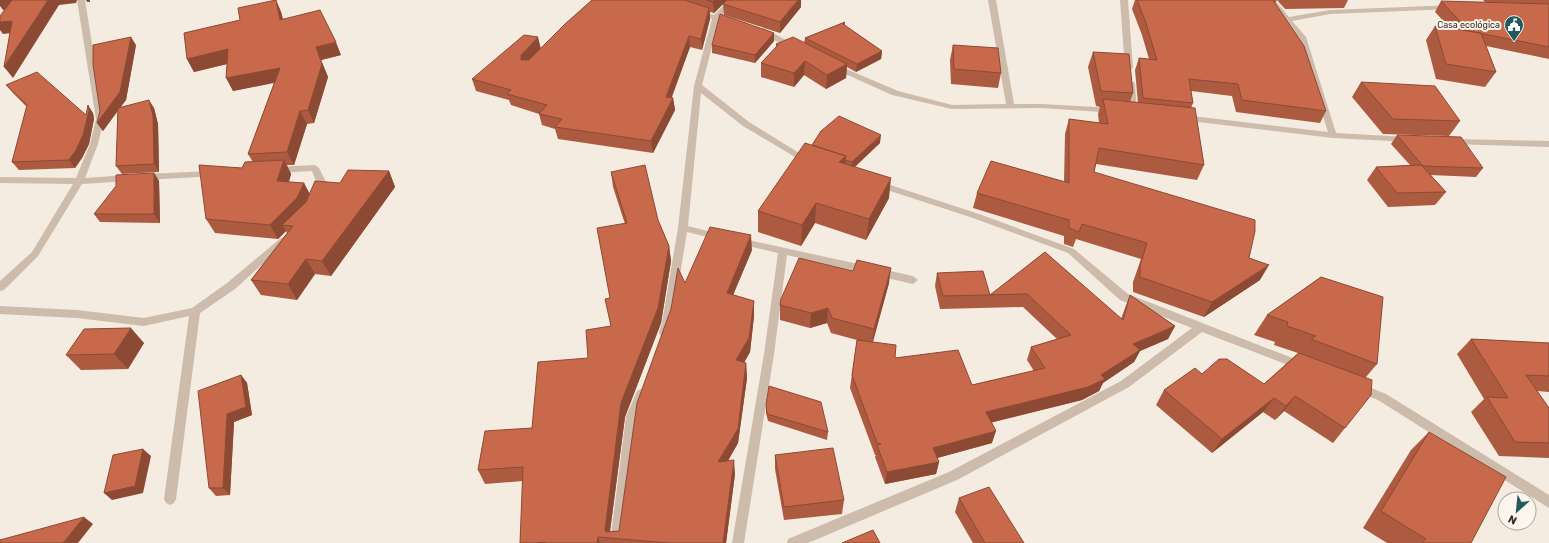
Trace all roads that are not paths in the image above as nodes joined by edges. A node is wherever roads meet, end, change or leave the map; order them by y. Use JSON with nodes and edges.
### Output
{"nodes":[{"id":1,"x":81,"y":0,"type":"edge"},
{"id":2,"x":734,"y":0,"type":"edge"},
{"id":3,"x":992,"y":0,"type":"edge"},
{"id":4,"x":1124,"y":0,"type":"edge"},
{"id":5,"x":1271,"y":0,"type":"edge"},
{"id":6,"x":1459,"y":7,"type":"edge"},
{"id":7,"x":687,"y":9,"type":"edge"},
{"id":8,"x":716,"y":18,"type":"junction"},
{"id":9,"x":1286,"y":20,"type":"junction"},
{"id":10,"x":739,"y":24,"type":"edge"},
{"id":11,"x":754,"y":28,"type":"edge"},
{"id":12,"x":803,"y":51,"type":"edge"},
{"id":13,"x":824,"y":62,"type":"edge"},
{"id":14,"x":698,"y":86,"type":"junction"},
{"id":15,"x":1010,"y":106,"type":"junction"},
{"id":16,"x":1172,"y":117,"type":"edge"},
{"id":17,"x":1333,"y":135,"type":"junction"},
{"id":18,"x":1418,"y":140,"type":"edge"},
{"id":19,"x":1442,"y":141,"type":"edge"},
{"id":20,"x":1547,"y":145,"type":"edge"},
{"id":21,"x":819,"y":164,"type":"edge"},
{"id":22,"x":268,"y":171,"type":"edge"},
{"id":23,"x":221,"y":173,"type":"edge"},
{"id":24,"x":0,"y":180,"type":"edge"},
{"id":25,"x":79,"y":181,"type":"junction"},
{"id":26,"x":871,"y":182,"type":"edge"},
{"id":27,"x":313,"y":206,"type":"edge"},
{"id":28,"x":683,"y":228,"type":"junction"},
{"id":29,"x":289,"y":234,"type":"edge"},
{"id":30,"x":783,"y":251,"type":"junction"},
{"id":31,"x":913,"y":280,"type":"dead end"},
{"id":32,"x":0,"y":287,"type":"edge"},
{"id":33,"x":0,"y":310,"type":"edge"},
{"id":34,"x":195,"y":311,"type":"junction"},
{"id":35,"x":1200,"y":328,"type":"junction"},
{"id":36,"x":659,"y":345,"type":"edge"},
{"id":37,"x":1309,"y":370,"type":"edge"},
{"id":38,"x":645,"y":381,"type":"edge"},
{"id":39,"x":1346,"y":383,"type":"edge"},
{"id":40,"x":170,"y":499,"type":"dead end"},
{"id":41,"x":1549,"y":502,"type":"edge"},
{"id":42,"x":616,"y":543,"type":"edge"},
{"id":43,"x":738,"y":543,"type":"edge"},
{"id":44,"x":792,"y":543,"type":"edge"}],
"edges":[{"from":1,"to":25,"type":"street"},
{"from":2,"to":8,"type":"street"},
{"from":3,"to":15,"type":"street"},
{"from":4,"to":15,"type":"street"},
{"from":5,"to":9,"type":"street"},
{"from":6,"to":9,"type":"street"},
{"from":7,"to":8,"type":"street"},
{"from":8,"to":10,"type":"street"},
{"from":8,"to":14,"type":"street"},
{"from":9,"to":17,"type":"street"},
{"from":11,"to":12,"type":"street"},
{"from":13,"to":15,"type":"street"},
{"from":14,"to":21,"type":"street"},
{"from":14,"to":28,"type":"street"},
{"from":16,"to":17,"type":"street"},
{"from":17,"to":18,"type":"street"},
{"from":19,"to":20,"type":"street"},
{"from":22,"to":27,"type":"street"},
{"from":23,"to":25,"type":"street"},
{"from":24,"to":25,"type":"street"},
{"from":25,"to":32,"type":"street"},
{"from":26,"to":35,"type":"street"},
{"from":28,"to":30,"type":"street"},
{"from":28,"to":36,"type":"street"},
{"from":29,"to":34,"type":"street"},
{"from":30,"to":31,"type":"street"},
{"from":30,"to":43,"type":"street"},
{"from":33,"to":34,"type":"street"},
{"from":34,"to":40,"type":"street"},
{"from":35,"to":37,"type":"street"},
{"from":35,"to":44,"type":"street"},
{"from":38,"to":42,"type":"street"},
{"from":39,"to":41,"type":"street"}]}
